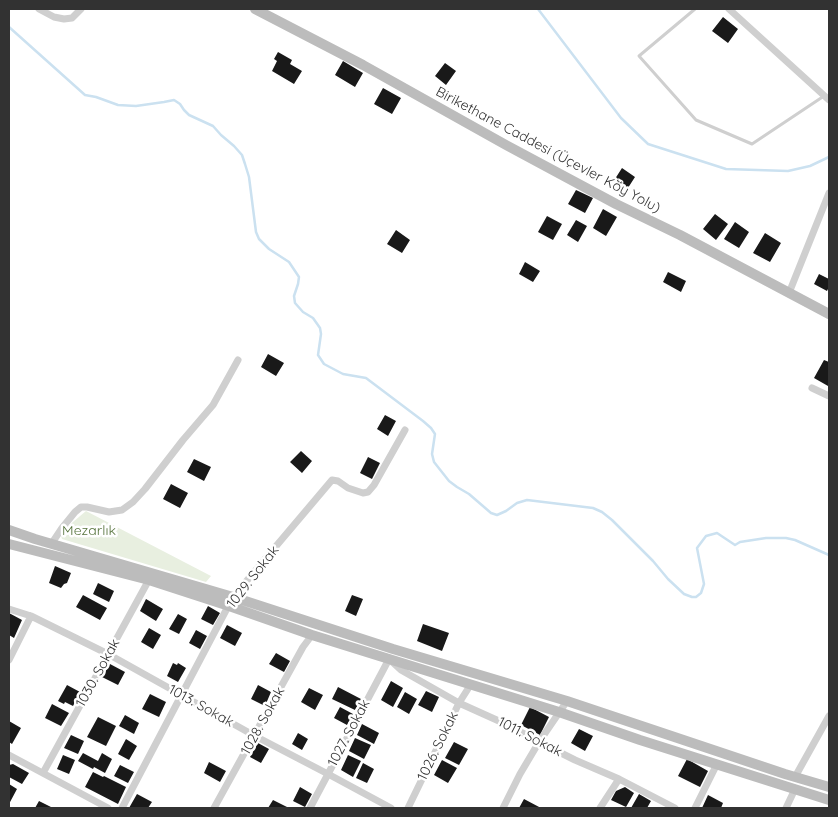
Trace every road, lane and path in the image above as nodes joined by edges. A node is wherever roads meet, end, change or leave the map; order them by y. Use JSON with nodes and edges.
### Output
{"nodes":[{"id":1,"x":38,"y":9,"type":"edge"},
{"id":2,"x":81,"y":9,"type":"edge"},
{"id":3,"x":255,"y":9,"type":"edge"},
{"id":4,"x":695,"y":9,"type":"edge"},
{"id":5,"x":729,"y":9,"type":"edge"},
{"id":6,"x":827,"y":98,"type":"edge"},
{"id":7,"x":829,"y":193,"type":"edge"},
{"id":8,"x":789,"y":293,"type":"junction"},
{"id":9,"x":829,"y":314,"type":"edge"},
{"id":10,"x":238,"y":360,"type":"dead end"},
{"id":11,"x":812,"y":388,"type":"dead end"},
{"id":12,"x":829,"y":396,"type":"edge"},
{"id":13,"x":405,"y":430,"type":"dead end"},
{"id":14,"x":13,"y":531,"type":"edge"},
{"id":15,"x":52,"y":543,"type":"junction"},
{"id":16,"x":9,"y":545,"type":"edge"},
{"id":17,"x":151,"y":576,"type":"junction"},
{"id":18,"x":231,"y":601,"type":"junction"},
{"id":19,"x":9,"y":609,"type":"edge"},
{"id":20,"x":31,"y":616,"type":"junction"},
{"id":21,"x":312,"y":635,"type":"junction"},
{"id":22,"x":108,"y":654,"type":"junction"},
{"id":23,"x":389,"y":659,"type":"junction"},
{"id":24,"x":9,"y":660,"type":"edge"},
{"id":25,"x":471,"y":684,"type":"junction"},
{"id":26,"x":181,"y":695,"type":"junction"},
{"id":27,"x":567,"y":701,"type":"junction"},
{"id":28,"x":459,"y":703,"type":"junction"},
{"id":29,"x":559,"y":712,"type":"junction"},
{"id":30,"x":829,"y":716,"type":"edge"},
{"id":31,"x":255,"y":736,"type":"junction"},
{"id":32,"x":539,"y":742,"type":"junction"},
{"id":33,"x":9,"y":755,"type":"edge"},
{"id":34,"x":717,"y":764,"type":"junction"},
{"id":35,"x":43,"y":773,"type":"junction"},
{"id":36,"x":328,"y":774,"type":"junction"},
{"id":37,"x":795,"y":777,"type":"junction"},
{"id":38,"x":618,"y":779,"type":"junction"},
{"id":39,"x":829,"y":787,"type":"edge"},
{"id":40,"x":795,"y":789,"type":"junction"},
{"id":41,"x":829,"y":800,"type":"edge"},
{"id":42,"x":108,"y":808,"type":"edge"},
{"id":43,"x":122,"y":808,"type":"edge"},
{"id":44,"x":214,"y":808,"type":"edge"},
{"id":45,"x":310,"y":808,"type":"edge"},
{"id":46,"x":391,"y":808,"type":"edge"},
{"id":47,"x":408,"y":808,"type":"edge"},
{"id":48,"x":503,"y":808,"type":"edge"},
{"id":49,"x":600,"y":808,"type":"edge"},
{"id":50,"x":675,"y":808,"type":"edge"},
{"id":51,"x":695,"y":808,"type":"edge"},
{"id":52,"x":786,"y":808,"type":"edge"}],
"edges":[{"from":1,"to":2,"type":"street"},
{"from":3,"to":8,"type":"street","name":"Birikethane Caddesi (Üçevler Köy Yolu)"},
{"from":4,"to":6,"type":"lane"},
{"from":5,"to":6,"type":"street"},
{"from":7,"to":8,"type":"street"},
{"from":8,"to":9,"type":"street","name":"Birikethane Caddesi (Üçevler Köy Yolu)"},
{"from":10,"to":15,"type":"street"},
{"from":11,"to":12,"type":"street"},
{"from":13,"to":18,"type":"street","name":"1029. Sokak"},
{"from":14,"to":15,"type":"street"},
{"from":14,"to":16,"type":"street"},
{"from":15,"to":17,"type":"street"},
{"from":16,"to":17,"type":"street"},
{"from":17,"to":18,"type":"street"},
{"from":17,"to":22,"type":"street","name":"1030. Sokak"},
{"from":18,"to":21,"type":"street"},
{"from":18,"to":26,"type":"street","name":"1029. Sokak"},
{"from":18,"to":27,"type":"street"},
{"from":19,"to":20,"type":"street","name":"1013. Sokak"},
{"from":20,"to":22,"type":"street","name":"1013. Sokak"},
{"from":20,"to":24,"type":"street"},
{"from":21,"to":23,"type":"street"},
{"from":21,"to":31,"type":"street","name":"1028. Sokak"},
{"from":22,"to":26,"type":"street","name":"1013. Sokak"},
{"from":22,"to":35,"type":"street","name":"1030. Sokak"},
{"from":23,"to":25,"type":"street"},
{"from":23,"to":28,"type":"street","name":"1011. Sokak"},
{"from":23,"to":36,"type":"street","name":"1027. Sokak"},
{"from":25,"to":28,"type":"street","name":"1026. Sokak"},
{"from":25,"to":29,"type":"street"},
{"from":26,"to":31,"type":"street","name":"1013. Sokak"},
{"from":26,"to":43,"type":"street","name":"1029. Sokak"},
{"from":27,"to":29,"type":"street"},
{"from":27,"to":37,"type":"street"},
{"from":28,"to":32,"type":"street","name":"1011. Sokak"},
{"from":28,"to":47,"type":"street","name":"1026. Sokak"},
{"from":29,"to":32,"type":"street"},
{"from":29,"to":34,"type":"street"},
{"from":30,"to":37,"type":"street"},
{"from":31,"to":36,"type":"street","name":"1013. Sokak"},
{"from":31,"to":44,"type":"street","name":"1028. Sokak"},
{"from":32,"to":38,"type":"street","name":"1011. Sokak"},
{"from":32,"to":48,"type":"street"},
{"from":33,"to":35,"type":"street"},
{"from":34,"to":40,"type":"street"},
{"from":34,"to":51,"type":"street"},
{"from":35,"to":42,"type":"street"},
{"from":36,"to":45,"type":"street","name":"1027. Sokak"},
{"from":36,"to":46,"type":"street","name":"1013. Sokak"},
{"from":37,"to":39,"type":"street"},
{"from":38,"to":49,"type":"street"},
{"from":38,"to":50,"type":"street","name":"1011. Sokak"},
{"from":40,"to":41,"type":"street"},
{"from":40,"to":52,"type":"street"}]}
